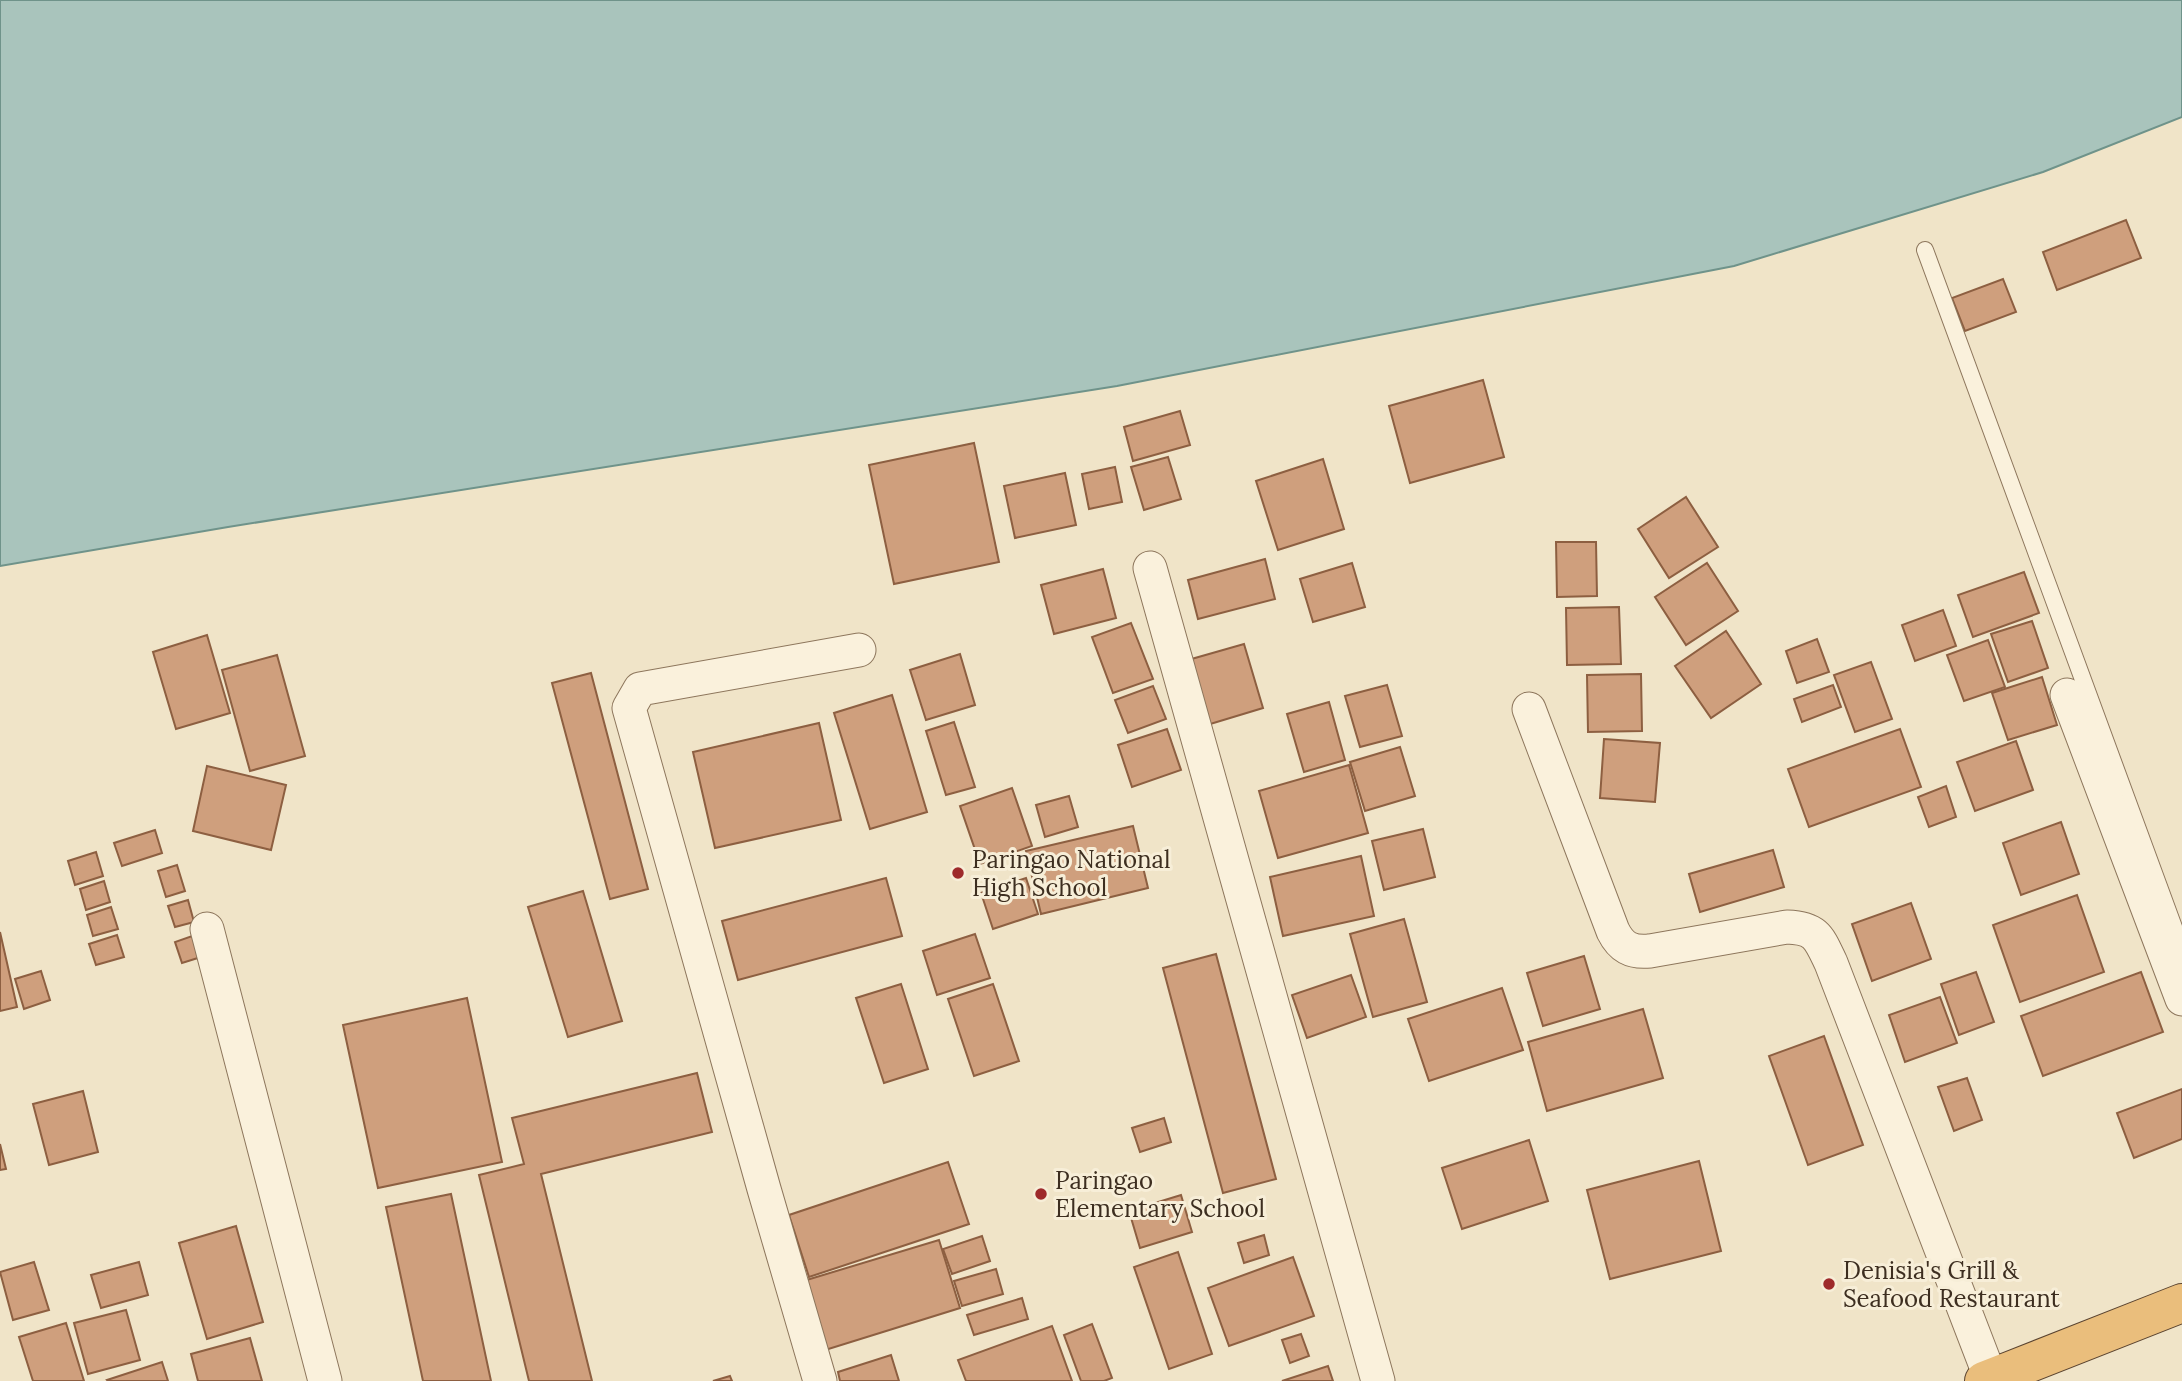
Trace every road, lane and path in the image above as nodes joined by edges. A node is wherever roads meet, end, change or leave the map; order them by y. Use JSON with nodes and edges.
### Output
{"nodes":[{"id":1,"x":1925,"y":250,"type":"dead end"},
{"id":2,"x":1150,"y":568,"type":"dead end"},
{"id":3,"x":859,"y":650,"type":"dead end"},
{"id":4,"x":2067,"y":695,"type":"dead end"},
{"id":5,"x":1529,"y":709,"type":"dead end"},
{"id":6,"x":207,"y":929,"type":"dead end"},
{"id":7,"x":2182,"y":948,"type":"edge"},
{"id":8,"x":2182,"y":999,"type":"edge"},
{"id":9,"x":2182,"y":1303,"type":"edge"},
{"id":10,"x":1989,"y":1380,"type":"edge"},
{"id":11,"x":325,"y":1381,"type":"edge"},
{"id":12,"x":820,"y":1381,"type":"edge"},
{"id":13,"x":1378,"y":1381,"type":"edge"}],
"edges":[{"from":1,"to":7,"type":"lane"},
{"from":2,"to":13,"type":"street"},
{"from":3,"to":12,"type":"street"},
{"from":4,"to":8,"type":"street"},
{"from":5,"to":10,"type":"street"},
{"from":6,"to":11,"type":"street"},
{"from":9,"to":10,"type":"highway"}]}
